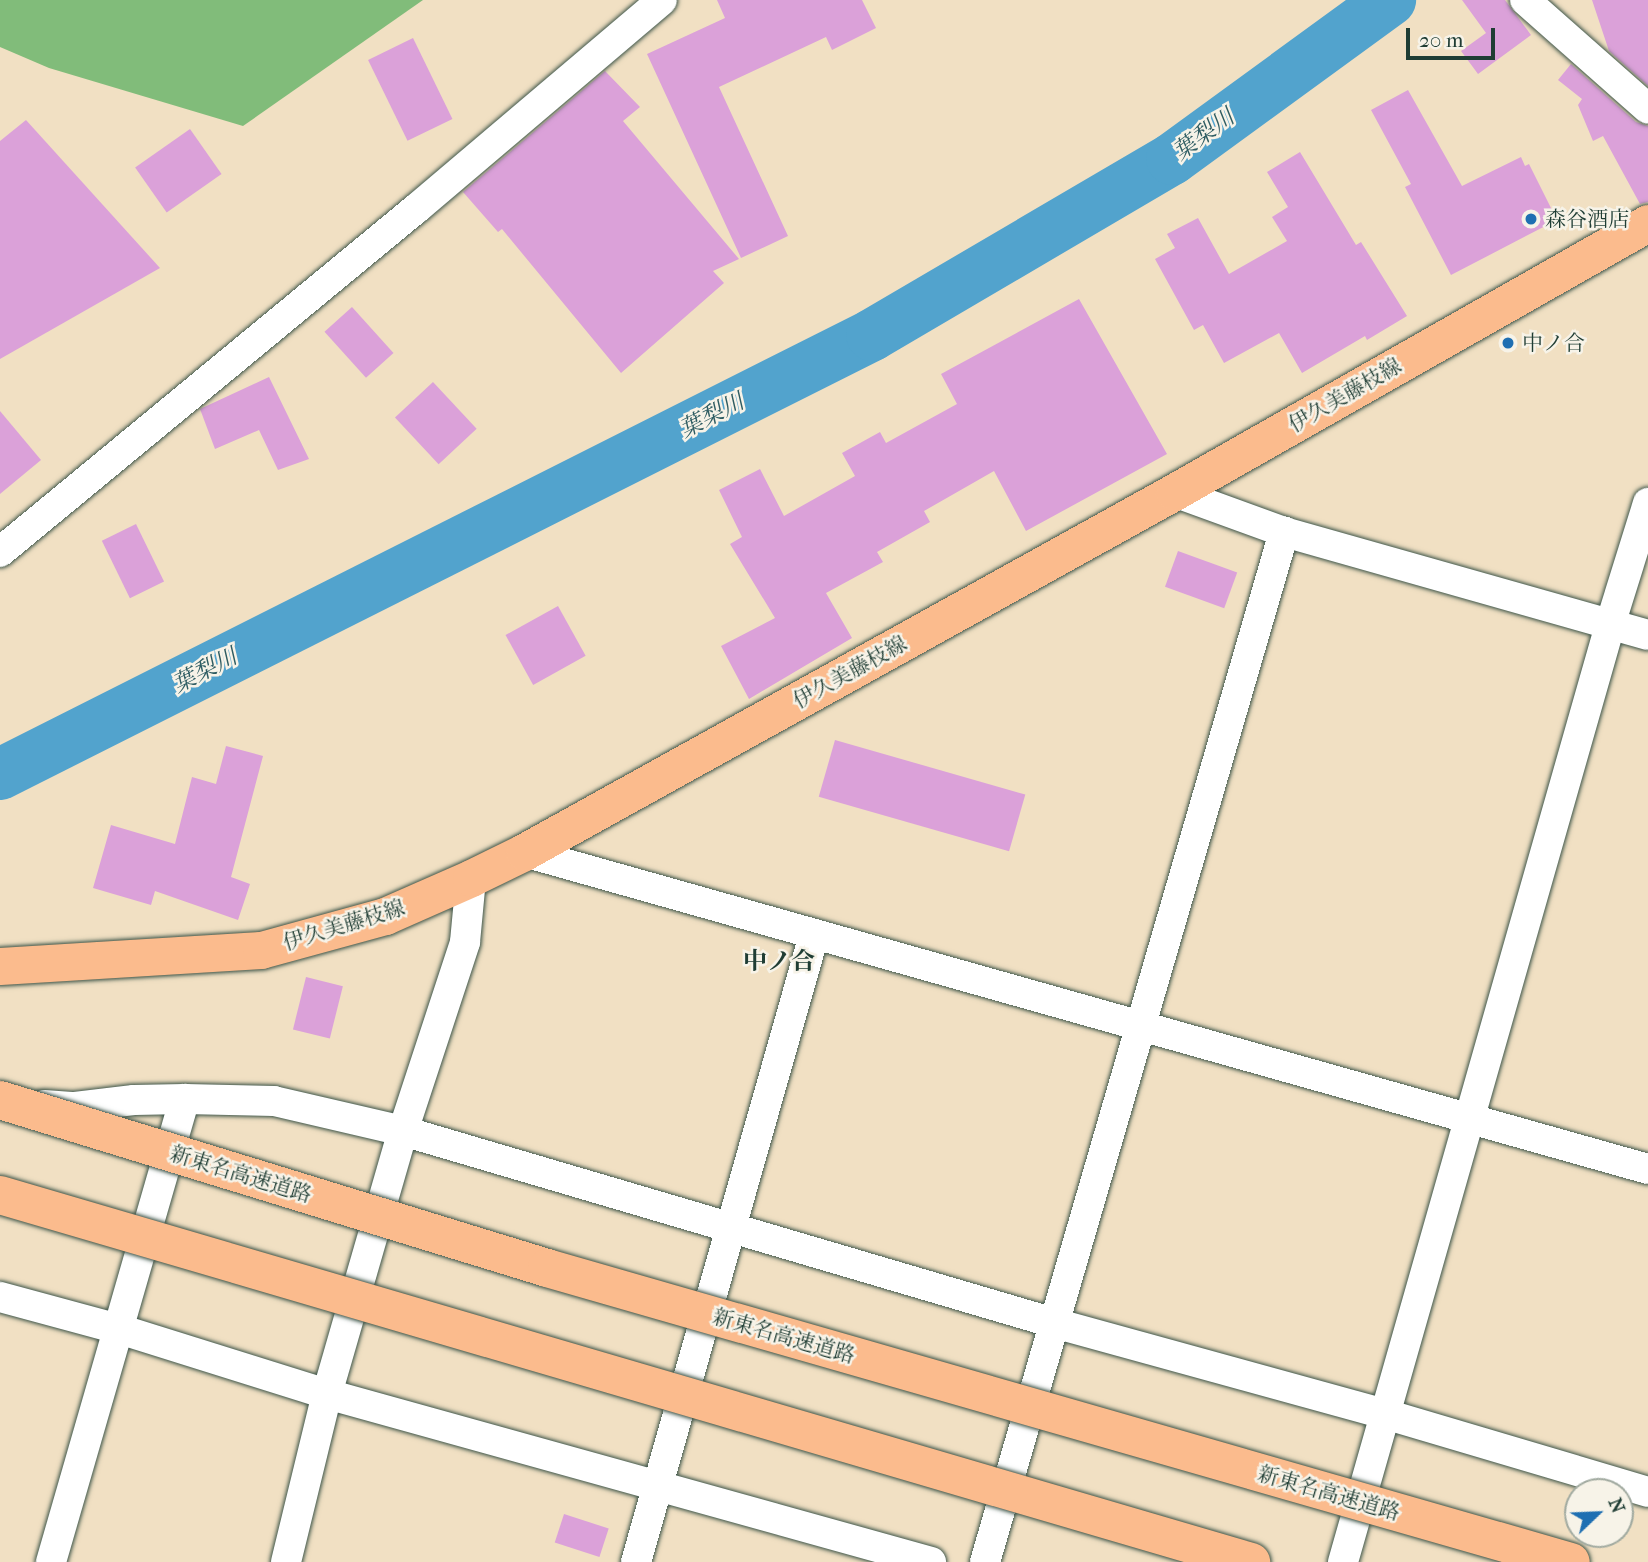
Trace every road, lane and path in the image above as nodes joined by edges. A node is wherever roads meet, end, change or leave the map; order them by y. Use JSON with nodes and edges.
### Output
{"nodes":[{"id":1,"x":662,"y":0,"type":"edge"},
{"id":2,"x":1525,"y":0,"type":"edge"},
{"id":3,"x":1648,"y":109,"type":"edge"},
{"id":4,"x":1648,"y":223,"type":"edge"},
{"id":5,"x":1174,"y":492,"type":"junction"},
{"id":6,"x":1648,"y":503,"type":"edge"},
{"id":7,"x":1284,"y":532,"type":"junction"},
{"id":8,"x":0,"y":552,"type":"edge"},
{"id":9,"x":1610,"y":625,"type":"junction"},
{"id":10,"x":1648,"y":635,"type":"edge"},
{"id":11,"x":524,"y":852,"type":"junction"},
{"id":12,"x":471,"y":878,"type":"junction"},
{"id":13,"x":814,"y":935,"type":"junction"},
{"id":14,"x":0,"y":966,"type":"edge"},
{"id":15,"x":1140,"y":1024,"type":"junction"},
{"id":16,"x":0,"y":1093,"type":"edge"},
{"id":17,"x":184,"y":1099,"type":"junction"},
{"id":18,"x":0,"y":1100,"type":"edge"},
{"id":19,"x":1469,"y":1121,"type":"junction"},
{"id":20,"x":403,"y":1131,"type":"junction"},
{"id":21,"x":1648,"y":1169,"type":"edge"},
{"id":22,"x":0,"y":1195,"type":"edge"},
{"id":23,"x":732,"y":1227,"type":"junction"},
{"id":24,"x":2,"y":1300,"type":"edge"},
{"id":25,"x":1054,"y":1323,"type":"junction"},
{"id":26,"x":119,"y":1329,"type":"junction"},
{"id":27,"x":327,"y":1394,"type":"junction"},
{"id":28,"x":1385,"y":1414,"type":"junction"},
{"id":29,"x":659,"y":1486,"type":"junction"},
{"id":30,"x":1648,"y":1492,"type":"edge"},
{"id":31,"x":51,"y":1562,"type":"edge"},
{"id":32,"x":286,"y":1562,"type":"edge"},
{"id":33,"x":636,"y":1562,"type":"edge"},
{"id":34,"x":931,"y":1562,"type":"edge"},
{"id":35,"x":985,"y":1562,"type":"edge"},
{"id":36,"x":1251,"y":1562,"type":"edge"},
{"id":37,"x":1343,"y":1562,"type":"edge"},
{"id":38,"x":1572,"y":1562,"type":"edge"}],
"edges":[{"from":1,"to":8,"type":"street"},
{"from":2,"to":3,"type":"street"},
{"from":4,"to":5,"type":"main road","name":"伊久美藤枝線"},
{"from":5,"to":7,"type":"street"},
{"from":5,"to":11,"type":"main road","name":"伊久美藤枝線"},
{"from":6,"to":9,"type":"street"},
{"from":7,"to":9,"type":"street"},
{"from":7,"to":15,"type":"street"},
{"from":9,"to":10,"type":"street"},
{"from":9,"to":19,"type":"street"},
{"from":11,"to":12,"type":"main road","name":"伊久美藤枝線"},
{"from":11,"to":13,"type":"street"},
{"from":12,"to":14,"type":"main road","name":"伊久美藤枝線"},
{"from":12,"to":20,"type":"street"},
{"from":13,"to":15,"type":"street"},
{"from":13,"to":23,"type":"street"},
{"from":15,"to":19,"type":"street"},
{"from":15,"to":25,"type":"street"},
{"from":16,"to":17,"type":"street"},
{"from":17,"to":20,"type":"street"},
{"from":17,"to":26,"type":"street"},
{"from":18,"to":38,"type":"highway","name":"新東名高速道路","bridge":true},
{"from":19,"to":21,"type":"street"},
{"from":19,"to":28,"type":"street"},
{"from":20,"to":23,"type":"street"},
{"from":20,"to":27,"type":"street"},
{"from":22,"to":36,"type":"highway","bridge":true},
{"from":23,"to":25,"type":"street"},
{"from":23,"to":29,"type":"street"},
{"from":24,"to":26,"type":"street"},
{"from":25,"to":28,"type":"street"},
{"from":25,"to":35,"type":"street"},
{"from":26,"to":27,"type":"street"},
{"from":26,"to":31,"type":"street"},
{"from":27,"to":29,"type":"street"},
{"from":27,"to":32,"type":"street"},
{"from":28,"to":30,"type":"street"},
{"from":28,"to":37,"type":"street"},
{"from":29,"to":33,"type":"street"},
{"from":29,"to":34,"type":"street"}]}
